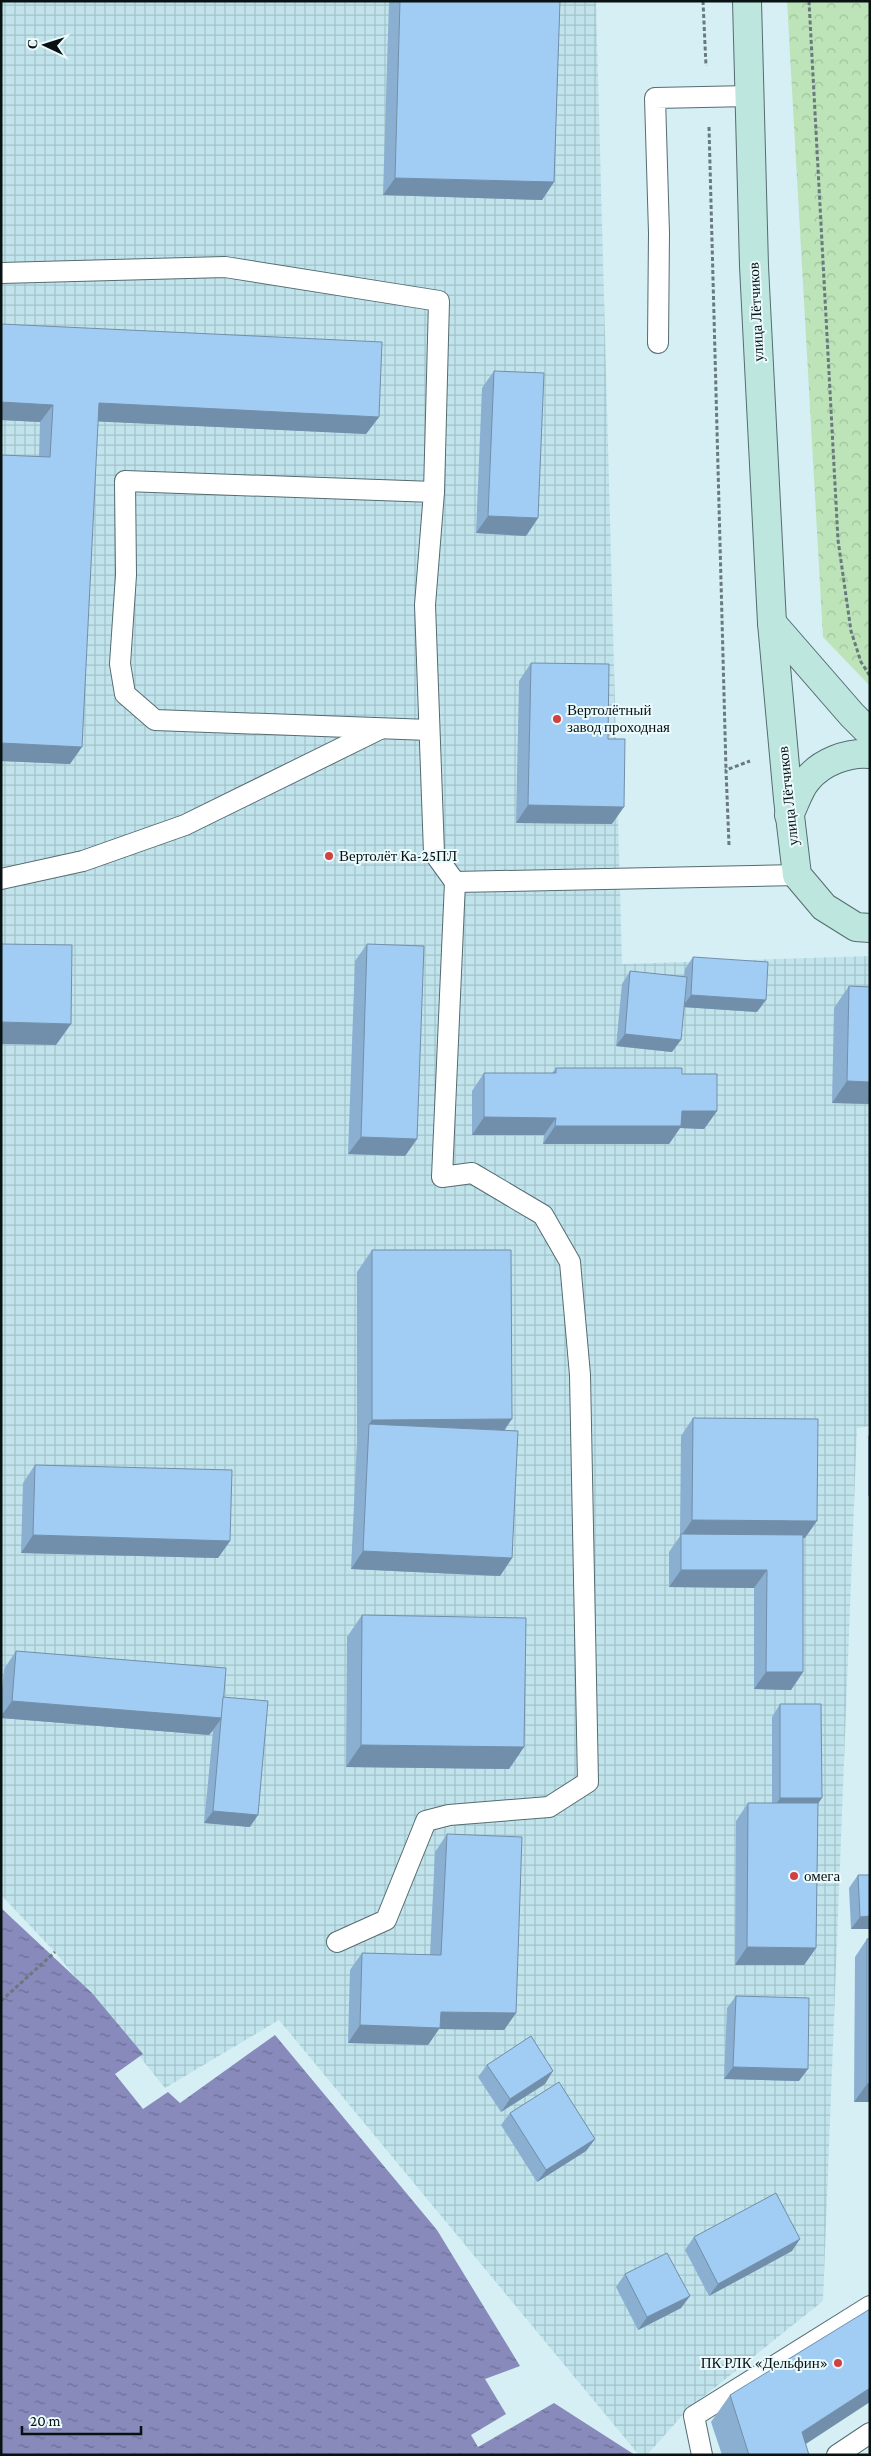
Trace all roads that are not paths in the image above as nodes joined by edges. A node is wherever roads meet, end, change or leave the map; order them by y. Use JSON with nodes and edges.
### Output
{"nodes":[{"id":1,"x":748,"y":1,"type":"edge"},
{"id":2,"x":750,"y":96,"type":"junction"},
{"id":3,"x":1,"y":273,"type":"edge"},
{"id":4,"x":658,"y":343,"type":"dead end"},
{"id":5,"x":434,"y":492,"type":"junction"},
{"id":6,"x":772,"y":623,"type":"junction"},
{"id":7,"x":381,"y":728,"type":"junction"},
{"id":8,"x":429,"y":730,"type":"junction"},
{"id":9,"x":870,"y":733,"type":"edge"},
{"id":10,"x":870,"y":754,"type":"edge"},
{"id":11,"x":789,"y":815,"type":"junction"},
{"id":12,"x":797,"y":875,"type":"junction"},
{"id":13,"x":1,"y":879,"type":"edge"},
{"id":14,"x":455,"y":882,"type":"junction"},
{"id":15,"x":870,"y":928,"type":"edge"},
{"id":16,"x":337,"y":1942,"type":"dead end"},
{"id":17,"x":870,"y":2306,"type":"edge"},
{"id":18,"x":870,"y":2433,"type":"edge"},
{"id":19,"x":702,"y":2455,"type":"edge"},
{"id":20,"x":837,"y":2455,"type":"edge"}],
"edges":[{"from":1,"to":2,"type":"main road","name":"улица Лётчиков"},
{"from":2,"to":4,"type":"lane"},
{"from":2,"to":6,"type":"main road","name":"улица Лётчиков"},
{"from":3,"to":5,"type":"lane"},
{"from":5,"to":7,"type":"lane"},
{"from":5,"to":8,"type":"lane"},
{"from":6,"to":9,"type":"main road"},
{"from":6,"to":11,"type":"main road","name":"улица Лётчиков"},
{"from":7,"to":8,"type":"lane"},
{"from":7,"to":13,"type":"lane"},
{"from":8,"to":14,"type":"lane"},
{"from":10,"to":11,"type":"main road"},
{"from":11,"to":12,"type":"main road","name":"улица Лётчиков"},
{"from":12,"to":14,"type":"lane"},
{"from":12,"to":15,"type":"main road"},
{"from":14,"to":16,"type":"lane"},
{"from":17,"to":19,"type":"lane"},
{"from":18,"to":20,"type":"lane"}]}
